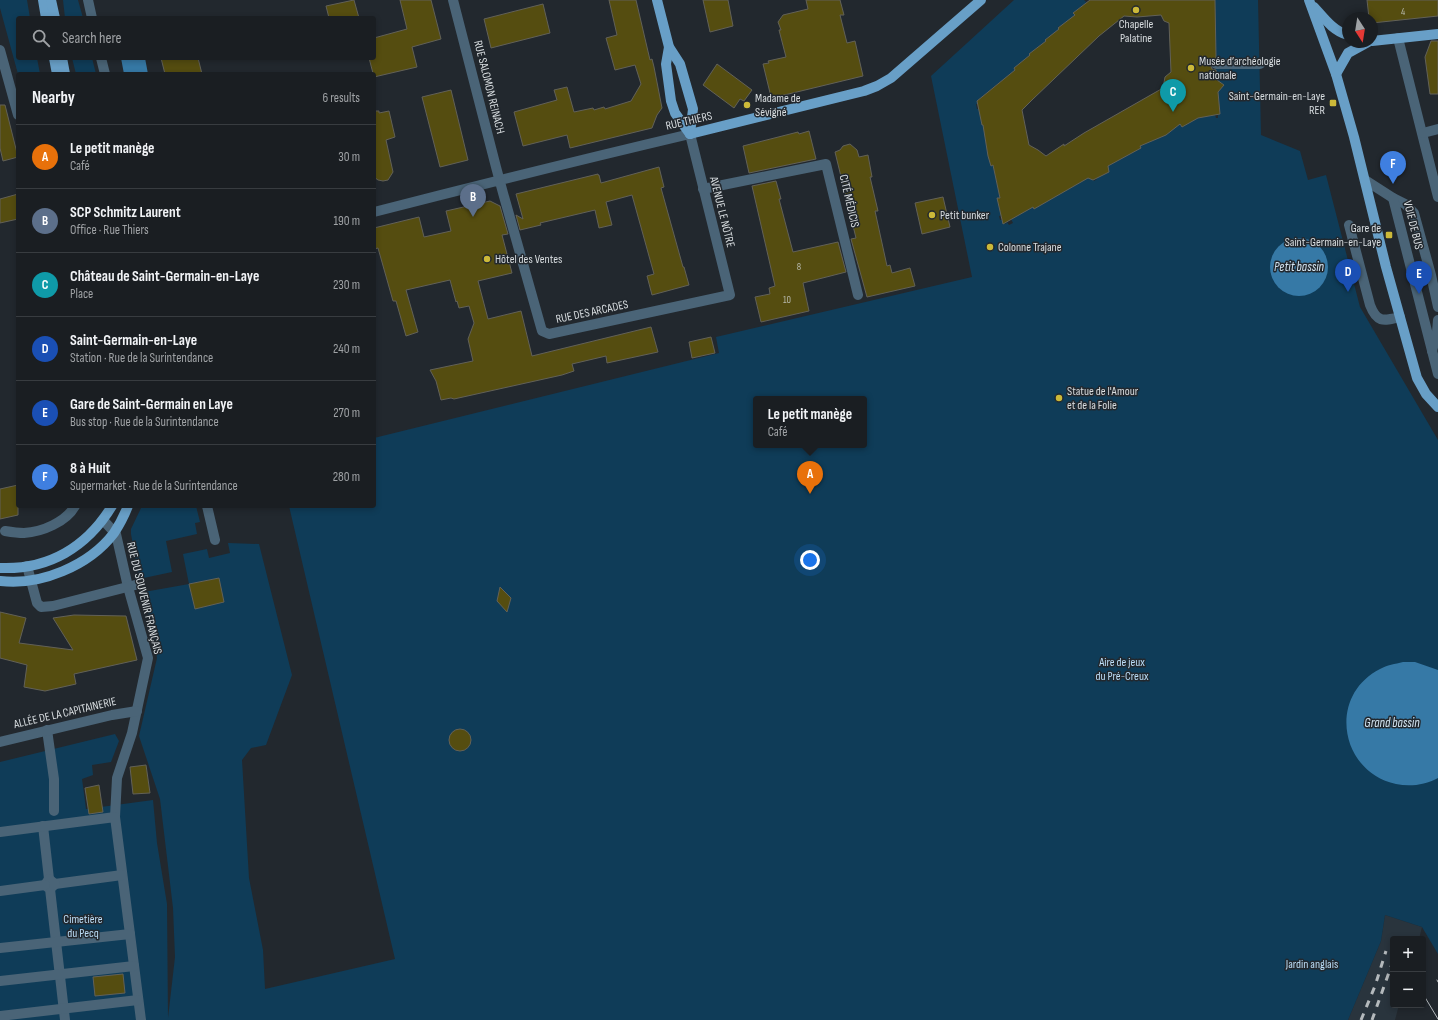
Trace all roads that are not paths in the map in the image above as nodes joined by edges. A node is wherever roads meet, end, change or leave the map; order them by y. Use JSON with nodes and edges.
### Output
{"nodes":[{"id":1,"x":43,"y":0,"type":"edge"},
{"id":2,"x":51,"y":0,"type":"edge"},
{"id":3,"x":88,"y":0,"type":"edge"},
{"id":4,"x":453,"y":0,"type":"edge"},
{"id":5,"x":657,"y":0,"type":"edge"},
{"id":6,"x":981,"y":0,"type":"edge"},
{"id":7,"x":1310,"y":1,"type":"edge"},
{"id":8,"x":46,"y":16,"type":"edge"},
{"id":9,"x":55,"y":16,"type":"edge"},
{"id":10,"x":92,"y":16,"type":"edge"},
{"id":11,"x":1342,"y":33,"type":"edge"},
{"id":12,"x":1438,"y":34,"type":"edge"},
{"id":13,"x":1398,"y":38,"type":"junction"},
{"id":14,"x":1378,"y":40,"type":"edge"},
{"id":15,"x":669,"y":47,"type":"junction"},
{"id":16,"x":1357,"y":48,"type":"edge"},
{"id":17,"x":0,"y":50,"type":"edge"},
{"id":18,"x":54,"y":60,"type":"edge"},
{"id":19,"x":62,"y":60,"type":"edge"},
{"id":20,"x":102,"y":60,"type":"edge"},
{"id":21,"x":1216,"y":64,"type":"dead end"},
{"id":22,"x":1260,"y":64,"type":"dead end"},
{"id":23,"x":57,"y":72,"type":"edge"},
{"id":24,"x":65,"y":72,"type":"edge"},
{"id":25,"x":104,"y":72,"type":"edge"},
{"id":26,"x":1336,"y":74,"type":"junction"},
{"id":27,"x":16,"y":108,"type":"edge"},
{"id":28,"x":1438,"y":129,"type":"edge"},
{"id":29,"x":690,"y":134,"type":"junction"},
{"id":30,"x":1423,"y":134,"type":"junction"},
{"id":31,"x":500,"y":180,"type":"junction"},
{"id":32,"x":1365,"y":180,"type":"junction"},
{"id":33,"x":703,"y":189,"type":"junction"},
{"id":34,"x":1438,"y":197,"type":"edge"},
{"id":35,"x":1393,"y":198,"type":"junction"},
{"id":36,"x":376,"y":211,"type":"edge"},
{"id":37,"x":1349,"y":224,"type":"dead end"},
{"id":38,"x":730,"y":295,"type":"joint"},
{"id":39,"x":858,"y":296,"type":"dead end"},
{"id":40,"x":1438,"y":307,"type":"edge"},
{"id":41,"x":1400,"y":317,"type":"junction"},
{"id":42,"x":1438,"y":320,"type":"edge"},
{"id":43,"x":1431,"y":352,"type":"junction"},
{"id":44,"x":1438,"y":374,"type":"edge"},
{"id":45,"x":1438,"y":407,"type":"edge"},
{"id":46,"x":74,"y":508,"type":"edge"},
{"id":47,"x":111,"y":508,"type":"edge"},
{"id":48,"x":127,"y":508,"type":"edge"},
{"id":49,"x":207,"y":508,"type":"edge"},
{"id":50,"x":103,"y":520,"type":"junction"},
{"id":51,"x":5,"y":531,"type":"dead end"},
{"id":52,"x":114,"y":531,"type":"junction"},
{"id":53,"x":214,"y":540,"type":"dead end"},
{"id":54,"x":27,"y":566,"type":"junction"},
{"id":55,"x":0,"y":568,"type":"edge"},
{"id":56,"x":30,"y":580,"type":"junction"},
{"id":57,"x":0,"y":581,"type":"edge"},
{"id":58,"x":139,"y":584,"type":"dead end"},
{"id":59,"x":128,"y":587,"type":"junction"},
{"id":60,"x":137,"y":711,"type":"junction"},
{"id":61,"x":47,"y":730,"type":"junction"},
{"id":62,"x":0,"y":742,"type":"edge"},
{"id":63,"x":54,"y":811,"type":"dead end"},
{"id":64,"x":115,"y":817,"type":"junction"},
{"id":65,"x":43,"y":826,"type":"junction"},
{"id":66,"x":0,"y":832,"type":"edge"},
{"id":67,"x":122,"y":875,"type":"junction"},
{"id":68,"x":50,"y":884,"type":"junction"},
{"id":69,"x":0,"y":892,"type":"edge"},
{"id":70,"x":130,"y":934,"type":"junction"},
{"id":71,"x":56,"y":942,"type":"junction"},
{"id":72,"x":0,"y":948,"type":"edge"},
{"id":73,"x":134,"y":966,"type":"junction"},
{"id":74,"x":60,"y":974,"type":"junction"},
{"id":75,"x":0,"y":981,"type":"edge"},
{"id":76,"x":138,"y":1000,"type":"junction"},
{"id":77,"x":64,"y":1008,"type":"junction"},
{"id":78,"x":0,"y":1016,"type":"edge"},
{"id":79,"x":65,"y":1020,"type":"edge"},
{"id":80,"x":141,"y":1020,"type":"edge"}],
"edges":[{"from":1,"to":8,"type":"main road"},
{"from":2,"to":9,"type":"main road"},
{"from":3,"to":10,"type":"street"},
{"from":4,"to":31,"type":"street","name":"RUE SALOMON REINACH"},
{"from":5,"to":15,"type":"main road"},
{"from":6,"to":29,"type":"main road","name":"RUE THIERS"},
{"from":7,"to":11,"type":"main road"},
{"from":7,"to":26,"type":"main road"},
{"from":12,"to":13,"type":"main road"},
{"from":13,"to":14,"type":"main road"},
{"from":13,"to":30,"type":"street"},
{"from":15,"to":29,"type":"main road"},
{"from":15,"to":29,"type":"main road"},
{"from":16,"to":26,"type":"main road"},
{"from":17,"to":27,"type":"street"},
{"from":18,"to":23,"type":"main road"},
{"from":19,"to":24,"type":"main road"},
{"from":20,"to":25,"type":"street"},
{"from":21,"to":22,"type":"street"},
{"from":26,"to":32,"type":"main road"},
{"from":28,"to":30,"type":"street"},
{"from":29,"to":31,"type":"street","name":"RUE THIERS"},
{"from":29,"to":33,"type":"street","name":"AVENUE LE NÔTRE"},
{"from":30,"to":34,"type":"street"},
{"from":31,"to":36,"type":"street","name":"RUE THIERS"},
{"from":31,"to":38,"type":"street","name":"RUE DES ARCADES"},
{"from":32,"to":35,"type":"street","name":"VOIE DE BUS"},
{"from":32,"to":41,"type":"main road"},
{"from":33,"to":38,"type":"street","name":"AVENUE LE NÔTRE"},
{"from":33,"to":39,"type":"street","name":"CITÉ MÉDICIS"},
{"from":35,"to":40,"type":"street","name":"VOIE DE BUS"},
{"from":35,"to":43,"type":"street","name":"VOIE DE BUS"},
{"from":37,"to":41,"type":"street"},
{"from":41,"to":45,"type":"main road"},
{"from":42,"to":43,"type":"street"},
{"from":43,"to":44,"type":"street","name":"VOIE DE BUS"},
{"from":46,"to":51,"type":"street"},
{"from":47,"to":50,"type":"main road"},
{"from":48,"to":52,"type":"main road"},
{"from":49,"to":53,"type":"street"},
{"from":50,"to":52,"type":"street","name":"RUE DU SOUVENIR FRANÇAIS"},
{"from":50,"to":54,"type":"main road"},
{"from":52,"to":56,"type":"main road"},
{"from":52,"to":59,"type":"street","name":"RUE DU SOUVENIR FRANÇAIS"},
{"from":54,"to":55,"type":"main road"},
{"from":54,"to":56,"type":"street"},
{"from":56,"to":57,"type":"main road"},
{"from":56,"to":59,"type":"street"},
{"from":58,"to":59,"type":"street"},
{"from":59,"to":60,"type":"street","name":"RUE DU SOUVENIR FRANÇAIS"},
{"from":60,"to":61,"type":"street","name":"ALLÉE DE LA CAPITAINERIE"},
{"from":60,"to":64,"type":"street","name":"RUE DU SOUVENIR FRANÇAIS"},
{"from":61,"to":62,"type":"street","name":"ALLÉE DE LA CAPITAINERIE"},
{"from":61,"to":63,"type":"street"},
{"from":64,"to":65,"type":"street"},
{"from":64,"to":67,"type":"street","name":"RUE DU SOUVENIR FRANÇAIS"},
{"from":65,"to":66,"type":"street"},
{"from":65,"to":68,"type":"street"},
{"from":67,"to":68,"type":"street"},
{"from":67,"to":70,"type":"street","name":"RUE DU SOUVENIR FRANÇAIS"},
{"from":68,"to":69,"type":"street"},
{"from":68,"to":71,"type":"street"},
{"from":70,"to":71,"type":"street"},
{"from":70,"to":73,"type":"street","name":"RUE DU SOUVENIR FRANÇAIS"},
{"from":71,"to":72,"type":"street"},
{"from":71,"to":74,"type":"street"},
{"from":73,"to":74,"type":"street"},
{"from":73,"to":76,"type":"street","name":"RUE DU SOUVENIR FRANÇAIS"},
{"from":74,"to":75,"type":"street"},
{"from":74,"to":77,"type":"street"},
{"from":76,"to":77,"type":"street"},
{"from":76,"to":80,"type":"street","name":"RUE DU SOUVENIR FRANÇAIS"},
{"from":77,"to":78,"type":"street"},
{"from":77,"to":79,"type":"street"}]}
